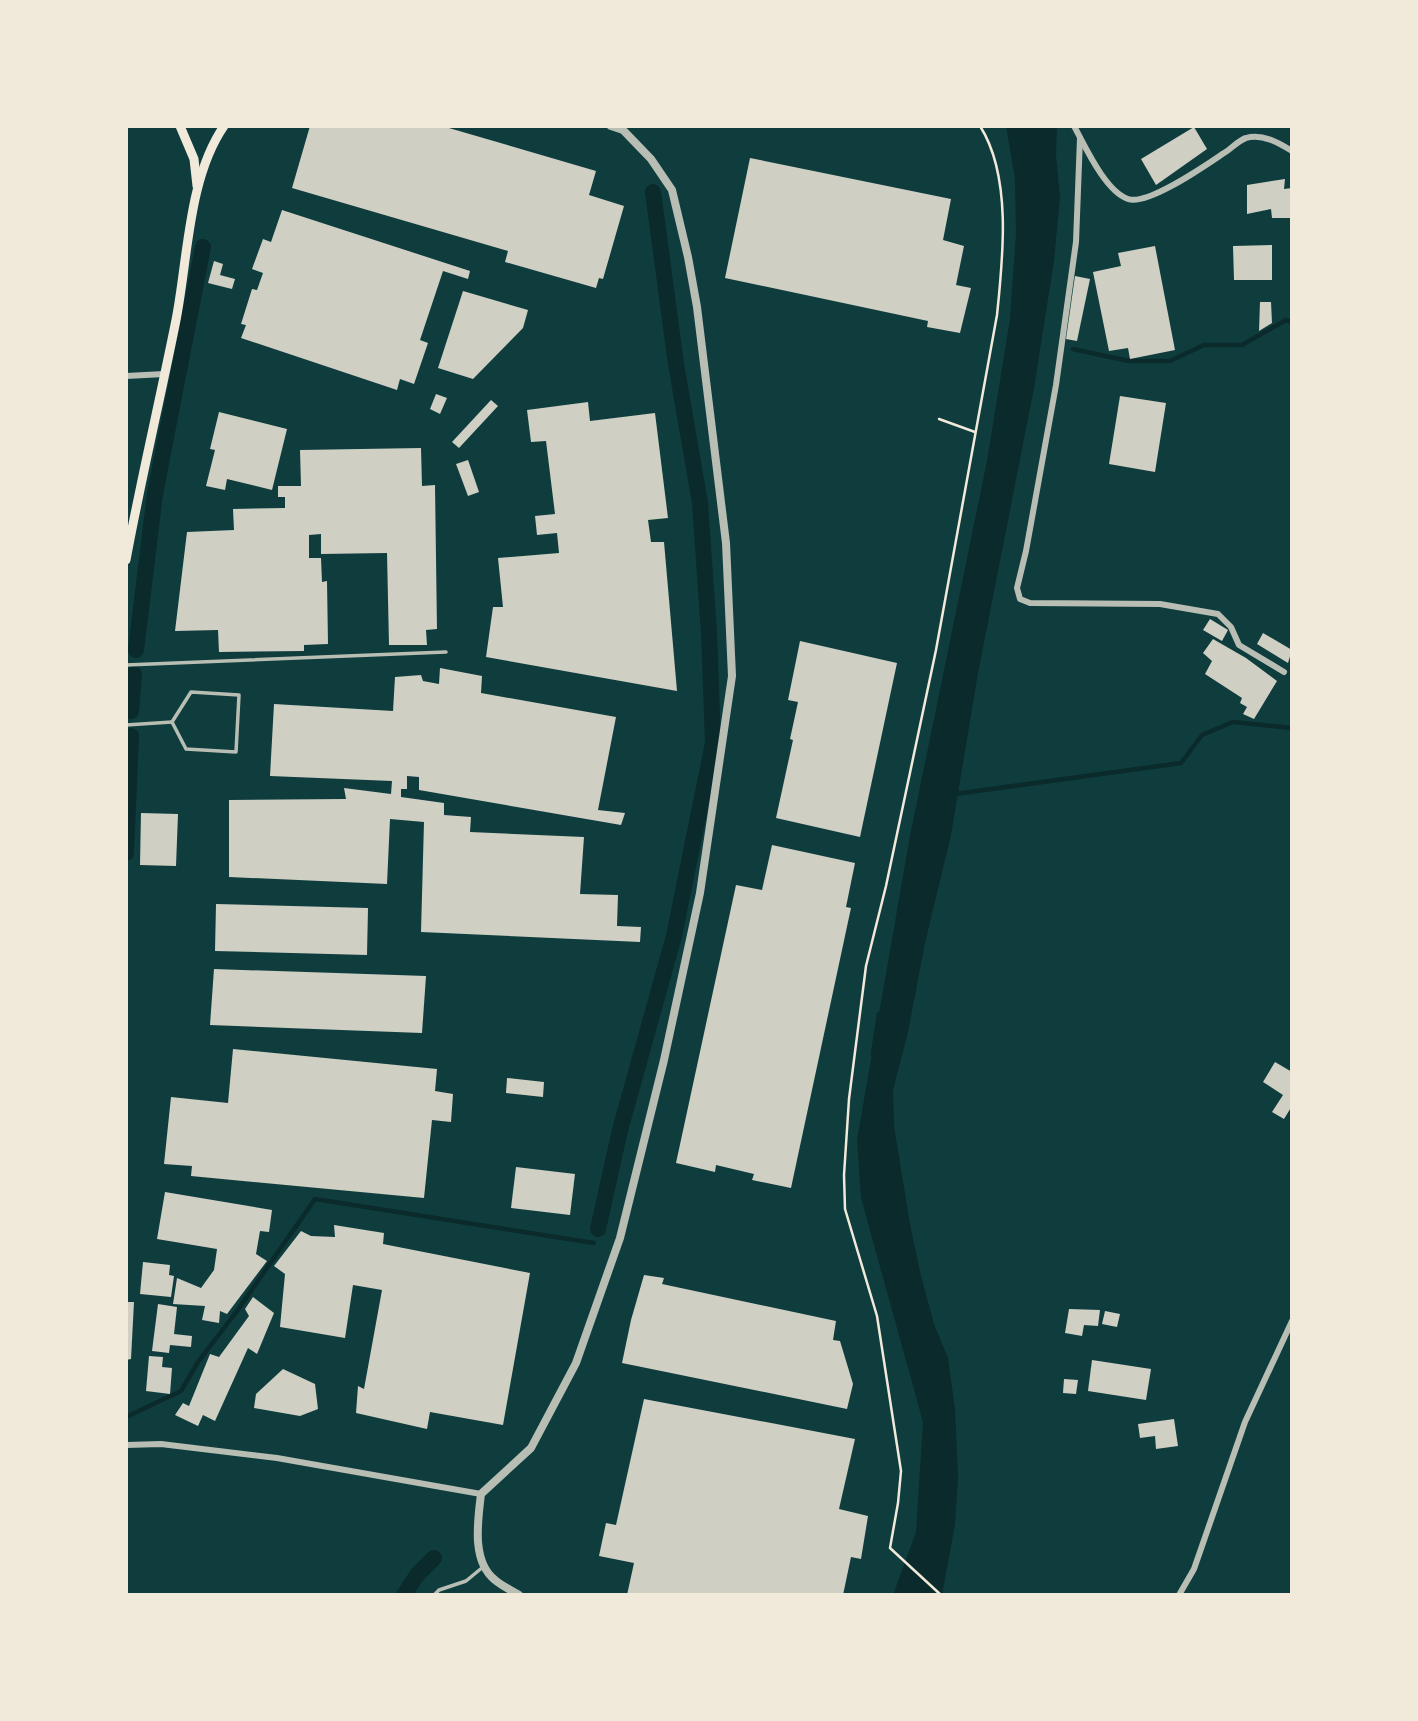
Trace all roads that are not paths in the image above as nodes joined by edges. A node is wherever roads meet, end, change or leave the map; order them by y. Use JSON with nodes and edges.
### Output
{"nodes":[{"id":1,"x":180,"y":126,"type":"edge"},
{"id":2,"x":225,"y":126,"type":"edge"},
{"id":3,"x":611,"y":126,"type":"edge"},
{"id":4,"x":1074,"y":126,"type":"edge"},
{"id":5,"x":624,"y":128,"type":"edge"},
{"id":6,"x":1080,"y":138,"type":"junction"},
{"id":7,"x":1292,"y":150,"type":"edge"},
{"id":8,"x":198,"y":188,"type":"junction"},
{"id":9,"x":164,"y":373,"type":"junction"},
{"id":10,"x":126,"y":376,"type":"edge"},
{"id":11,"x":126,"y":560,"type":"edge"},
{"id":12,"x":446,"y":653,"type":"dead end"},
{"id":13,"x":126,"y":665,"type":"edge"},
{"id":14,"x":1284,"y":672,"type":"dead end"},
{"id":15,"x":172,"y":722,"type":"junction"},
{"id":16,"x":126,"y":724,"type":"edge"},
{"id":17,"x":1292,"y":1321,"type":"edge"},
{"id":18,"x":126,"y":1445,"type":"edge"},
{"id":19,"x":481,"y":1494,"type":"junction"},
{"id":20,"x":483,"y":1567,"type":"junction"},
{"id":21,"x":434,"y":1595,"type":"edge"},
{"id":22,"x":519,"y":1595,"type":"edge"},
{"id":23,"x":1178,"y":1595,"type":"edge"}],
"edges":[{"from":1,"to":8,"type":"main road"},
{"from":2,"to":8,"type":"main road"},
{"from":3,"to":5,"type":"street"},
{"from":4,"to":6,"type":"street"},
{"from":5,"to":19,"type":"street"},
{"from":6,"to":7,"type":"street"},
{"from":6,"to":14,"type":"street"},
{"from":8,"to":9,"type":"main road"},
{"from":9,"to":10,"type":"street"},
{"from":9,"to":11,"type":"main road"},
{"from":12,"to":13,"type":"lane"},
{"from":15,"to":15,"type":"lane"},
{"from":15,"to":16,"type":"lane"},
{"from":17,"to":23,"type":"street"},
{"from":18,"to":19,"type":"street"},
{"from":19,"to":20,"type":"street"},
{"from":20,"to":21,"type":"lane"},
{"from":20,"to":22,"type":"street"}]}
